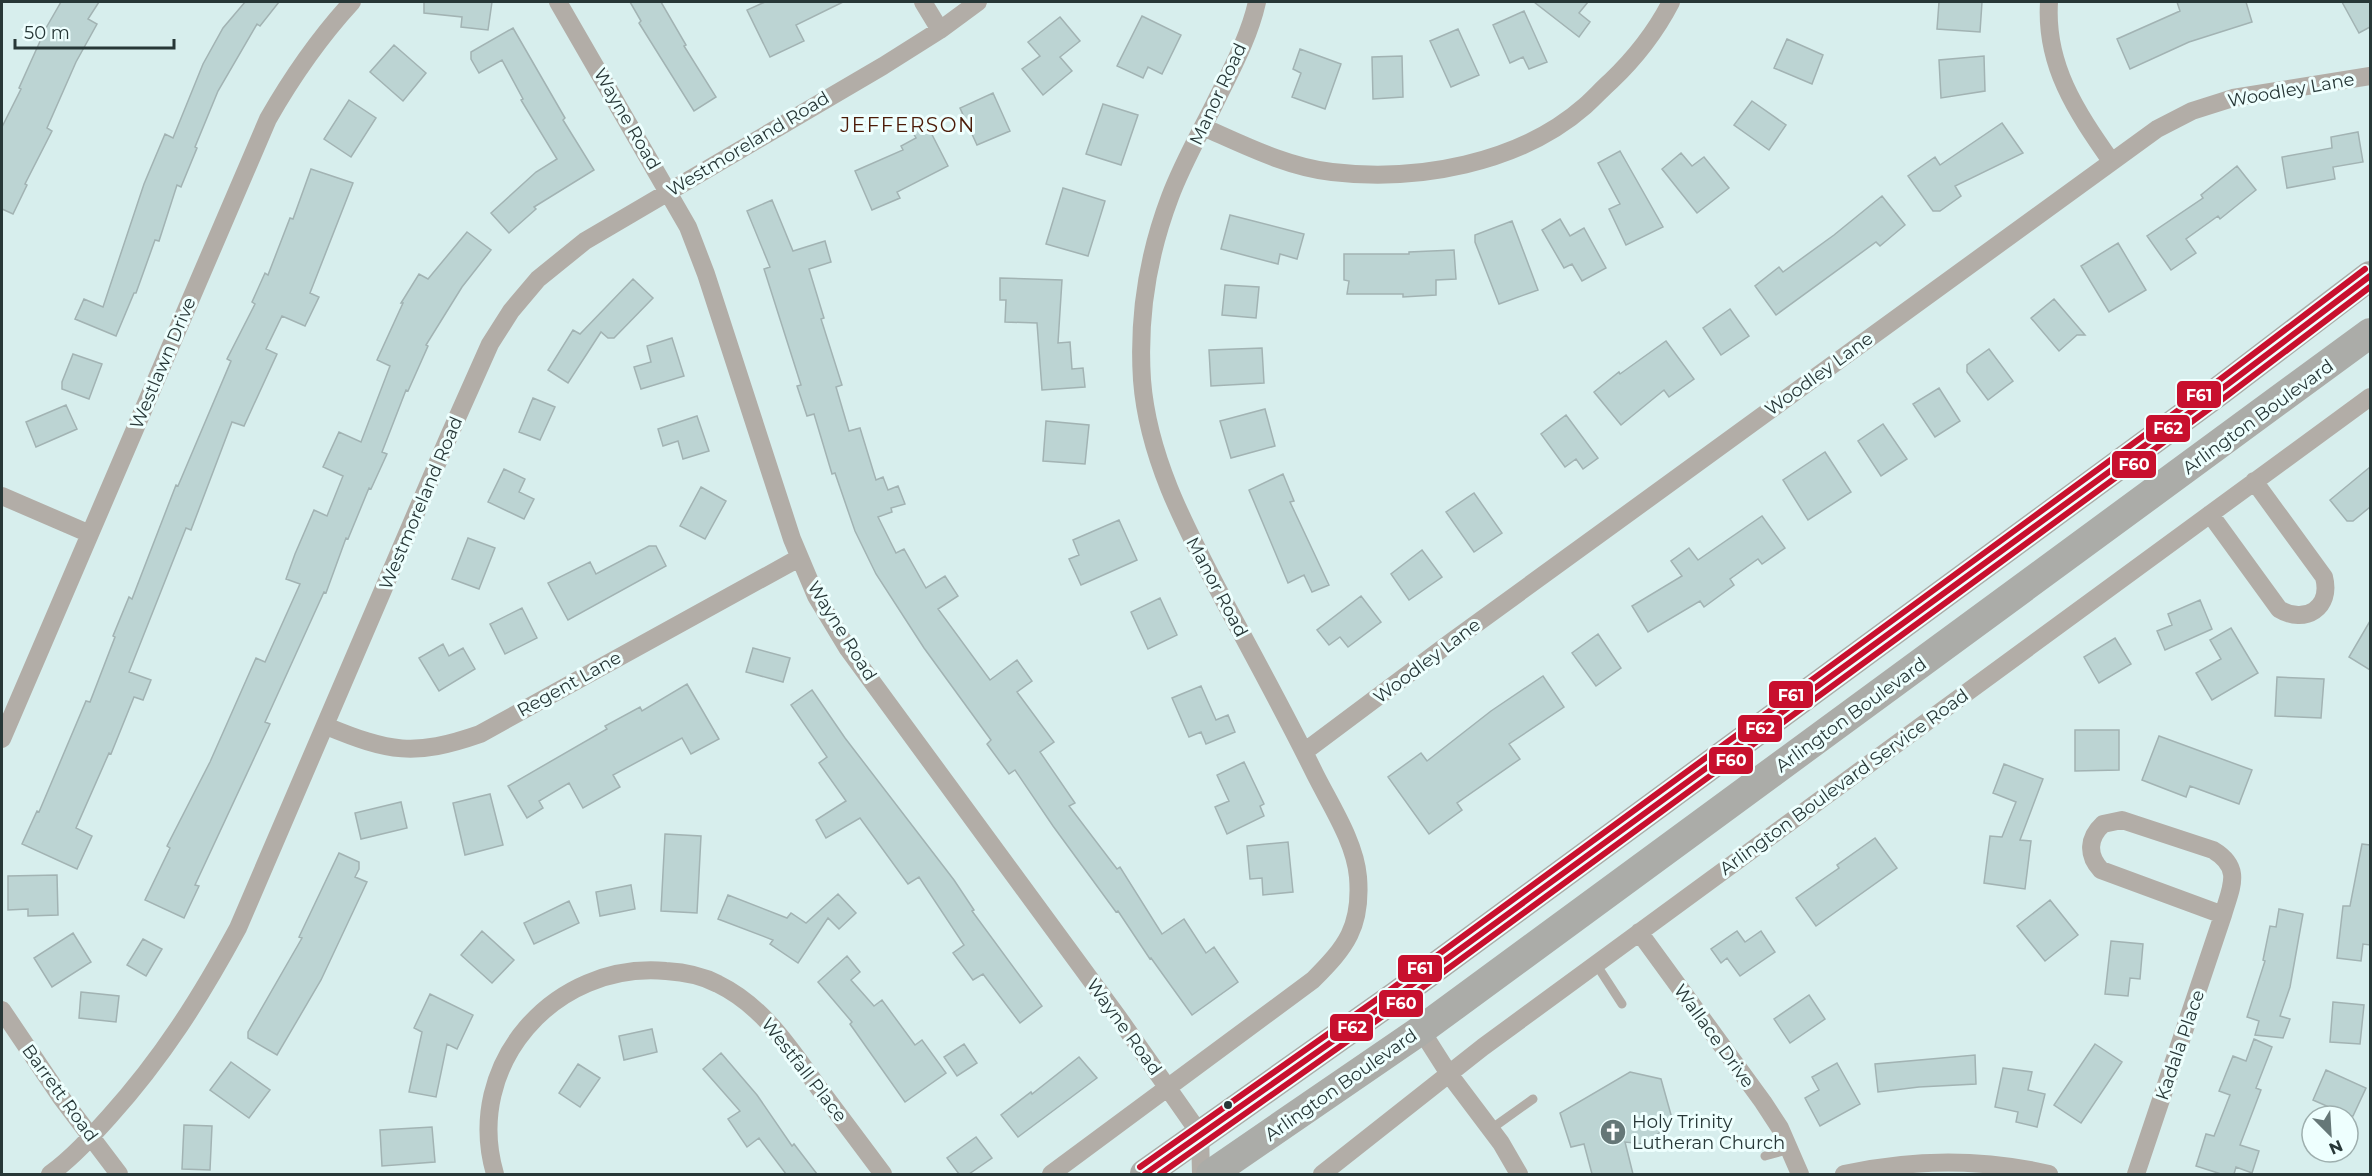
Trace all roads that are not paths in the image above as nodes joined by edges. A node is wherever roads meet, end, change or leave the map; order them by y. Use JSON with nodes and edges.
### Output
{"nodes":[{"id":1,"x":352,"y":2,"type":"edge"},
{"id":2,"x":558,"y":2,"type":"edge"},
{"id":3,"x":923,"y":2,"type":"edge"},
{"id":4,"x":978,"y":2,"type":"edge"},
{"id":5,"x":1257,"y":2,"type":"edge"},
{"id":6,"x":1671,"y":2,"type":"edge"},
{"id":7,"x":2049,"y":2,"type":"edge"},
{"id":8,"x":940,"y":30,"type":"junction"},
{"id":9,"x":2370,"y":76,"type":"edge"},
{"id":10,"x":1203,"y":127,"type":"junction"},
{"id":11,"x":2111,"y":161,"type":"junction"},
{"id":12,"x":668,"y":191,"type":"junction"},
{"id":13,"x":2370,"y":276,"type":"edge"},
{"id":14,"x":2370,"y":333,"type":"edge"},
{"id":15,"x":2370,"y":397,"type":"edge"},
{"id":16,"x":2254,"y":482,"type":"junction"},
{"id":17,"x":2,"y":496,"type":"edge"},
{"id":18,"x":2210,"y":514,"type":"junction"},
{"id":19,"x":90,"y":534,"type":"junction"},
{"id":20,"x":799,"y":558,"type":"junction"},
{"id":21,"x":326,"y":726,"type":"junction"},
{"id":22,"x":2,"y":739,"type":"edge"},
{"id":23,"x":1304,"y":752,"type":"junction"},
{"id":24,"x":2223,"y":915,"type":"junction"},
{"id":25,"x":1639,"y":933,"type":"junction"},
{"id":26,"x":1450,"y":956,"type":"junction"},
{"id":27,"x":1596,"y":964,"type":"junction"},
{"id":28,"x":1622,"y":1004,"type":"dead end"},
{"id":29,"x":2,"y":1010,"type":"edge"},
{"id":30,"x":1420,"y":1030,"type":"junction"},
{"id":31,"x":1449,"y":1074,"type":"junction"},
{"id":32,"x":1168,"y":1089,"type":"junction"},
{"id":33,"x":1533,"y":1099,"type":"dead end"},
{"id":34,"x":1491,"y":1129,"type":"junction"},
{"id":35,"x":1200,"y":1134,"type":"junction"},
{"id":36,"x":91,"y":1137,"type":"junction"},
{"id":37,"x":1790,"y":1149,"type":"junction"},
{"id":38,"x":1765,"y":1156,"type":"dead end"},
{"id":39,"x":50,"y":1174,"type":"edge"},
{"id":40,"x":119,"y":1174,"type":"edge"},
{"id":41,"x":495,"y":1174,"type":"edge"},
{"id":42,"x":883,"y":1174,"type":"edge"},
{"id":43,"x":1051,"y":1174,"type":"edge"},
{"id":44,"x":1145,"y":1174,"type":"edge"},
{"id":45,"x":1201,"y":1174,"type":"edge"},
{"id":46,"x":1211,"y":1174,"type":"edge"},
{"id":47,"x":1322,"y":1174,"type":"edge"},
{"id":48,"x":1519,"y":1174,"type":"edge"},
{"id":49,"x":1800,"y":1174,"type":"edge"},
{"id":50,"x":1844,"y":1174,"type":"edge"},
{"id":51,"x":2049,"y":1174,"type":"edge"},
{"id":52,"x":2136,"y":1174,"type":"edge"}],
"edges":[{"from":1,"to":19,"type":"street","name":"Westlawn Drive"},
{"from":2,"to":12,"type":"street","name":"Wayne Road"},
{"from":3,"to":8,"type":"street"},
{"from":4,"to":8,"type":"street","name":"Westmoreland Road"},
{"from":5,"to":10,"type":"street","name":"Manor Road"},
{"from":6,"to":10,"type":"street"},
{"from":7,"to":11,"type":"street"},
{"from":8,"to":12,"type":"street","name":"Westmoreland Road"},
{"from":9,"to":11,"type":"street","name":"Woodley Lane"},
{"from":10,"to":23,"type":"street","name":"Manor Road"},
{"from":11,"to":23,"type":"street","name":"Woodley Lane"},
{"from":12,"to":20,"type":"street","name":"Wayne Road"},
{"from":12,"to":21,"type":"street","name":"Westmoreland Road"},
{"from":13,"to":26,"type":"highway"},
{"from":14,"to":30,"type":"highway","name":"Arlington Boulevard"},
{"from":15,"to":16,"type":"street","name":"Arlington Boulevard Service Road"},
{"from":16,"to":18,"type":"street","name":"Arlington Boulevard Service Road"},
{"from":16,"to":18,"type":"street"},
{"from":17,"to":19,"type":"street"},
{"from":18,"to":25,"type":"street","name":"Arlington Boulevard Service Road"},
{"from":19,"to":22,"type":"street","name":"Westlawn Drive"},
{"from":20,"to":21,"type":"street","name":"Regent Lane"},
{"from":20,"to":32,"type":"street","name":"Wayne Road"},
{"from":21,"to":36,"type":"street","name":"Westmoreland Road"},
{"from":23,"to":32,"type":"street","name":"Manor Road"},
{"from":24,"to":24,"type":"street","name":"Kadala Place"},
{"from":24,"to":52,"type":"street","name":"Kadala Place"},
{"from":25,"to":27,"type":"street","name":"Arlington Boulevard Service Road"},
{"from":25,"to":37,"type":"street","name":"Wallace Drive"},
{"from":26,"to":30,"type":"highway"},
{"from":26,"to":35,"type":"highway"},
{"from":27,"to":28,"type":"lane"},
{"from":27,"to":31,"type":"street","name":"Arlington Boulevard Service Road"},
{"from":29,"to":36,"type":"street","name":"Barrett Road"},
{"from":30,"to":31,"type":"street"},
{"from":30,"to":46,"type":"highway","name":"Arlington Boulevard"},
{"from":31,"to":34,"type":"street"},
{"from":31,"to":47,"type":"street","name":"Arlington Boulevard Service Road"},
{"from":32,"to":35,"type":"street","name":"Wayne Road"},
{"from":32,"to":43,"type":"street"},
{"from":33,"to":34,"type":"lane"},
{"from":34,"to":48,"type":"street"},
{"from":35,"to":44,"type":"highway"},
{"from":35,"to":45,"type":"street"},
{"from":36,"to":39,"type":"street","name":"Westmoreland Road"},
{"from":36,"to":40,"type":"street","name":"Barrett Road"},
{"from":37,"to":38,"type":"lane"},
{"from":37,"to":49,"type":"street","name":"Wallace Drive"},
{"from":41,"to":42,"type":"street","name":"Westfall Place"},
{"from":50,"to":51,"type":"street"}]}
